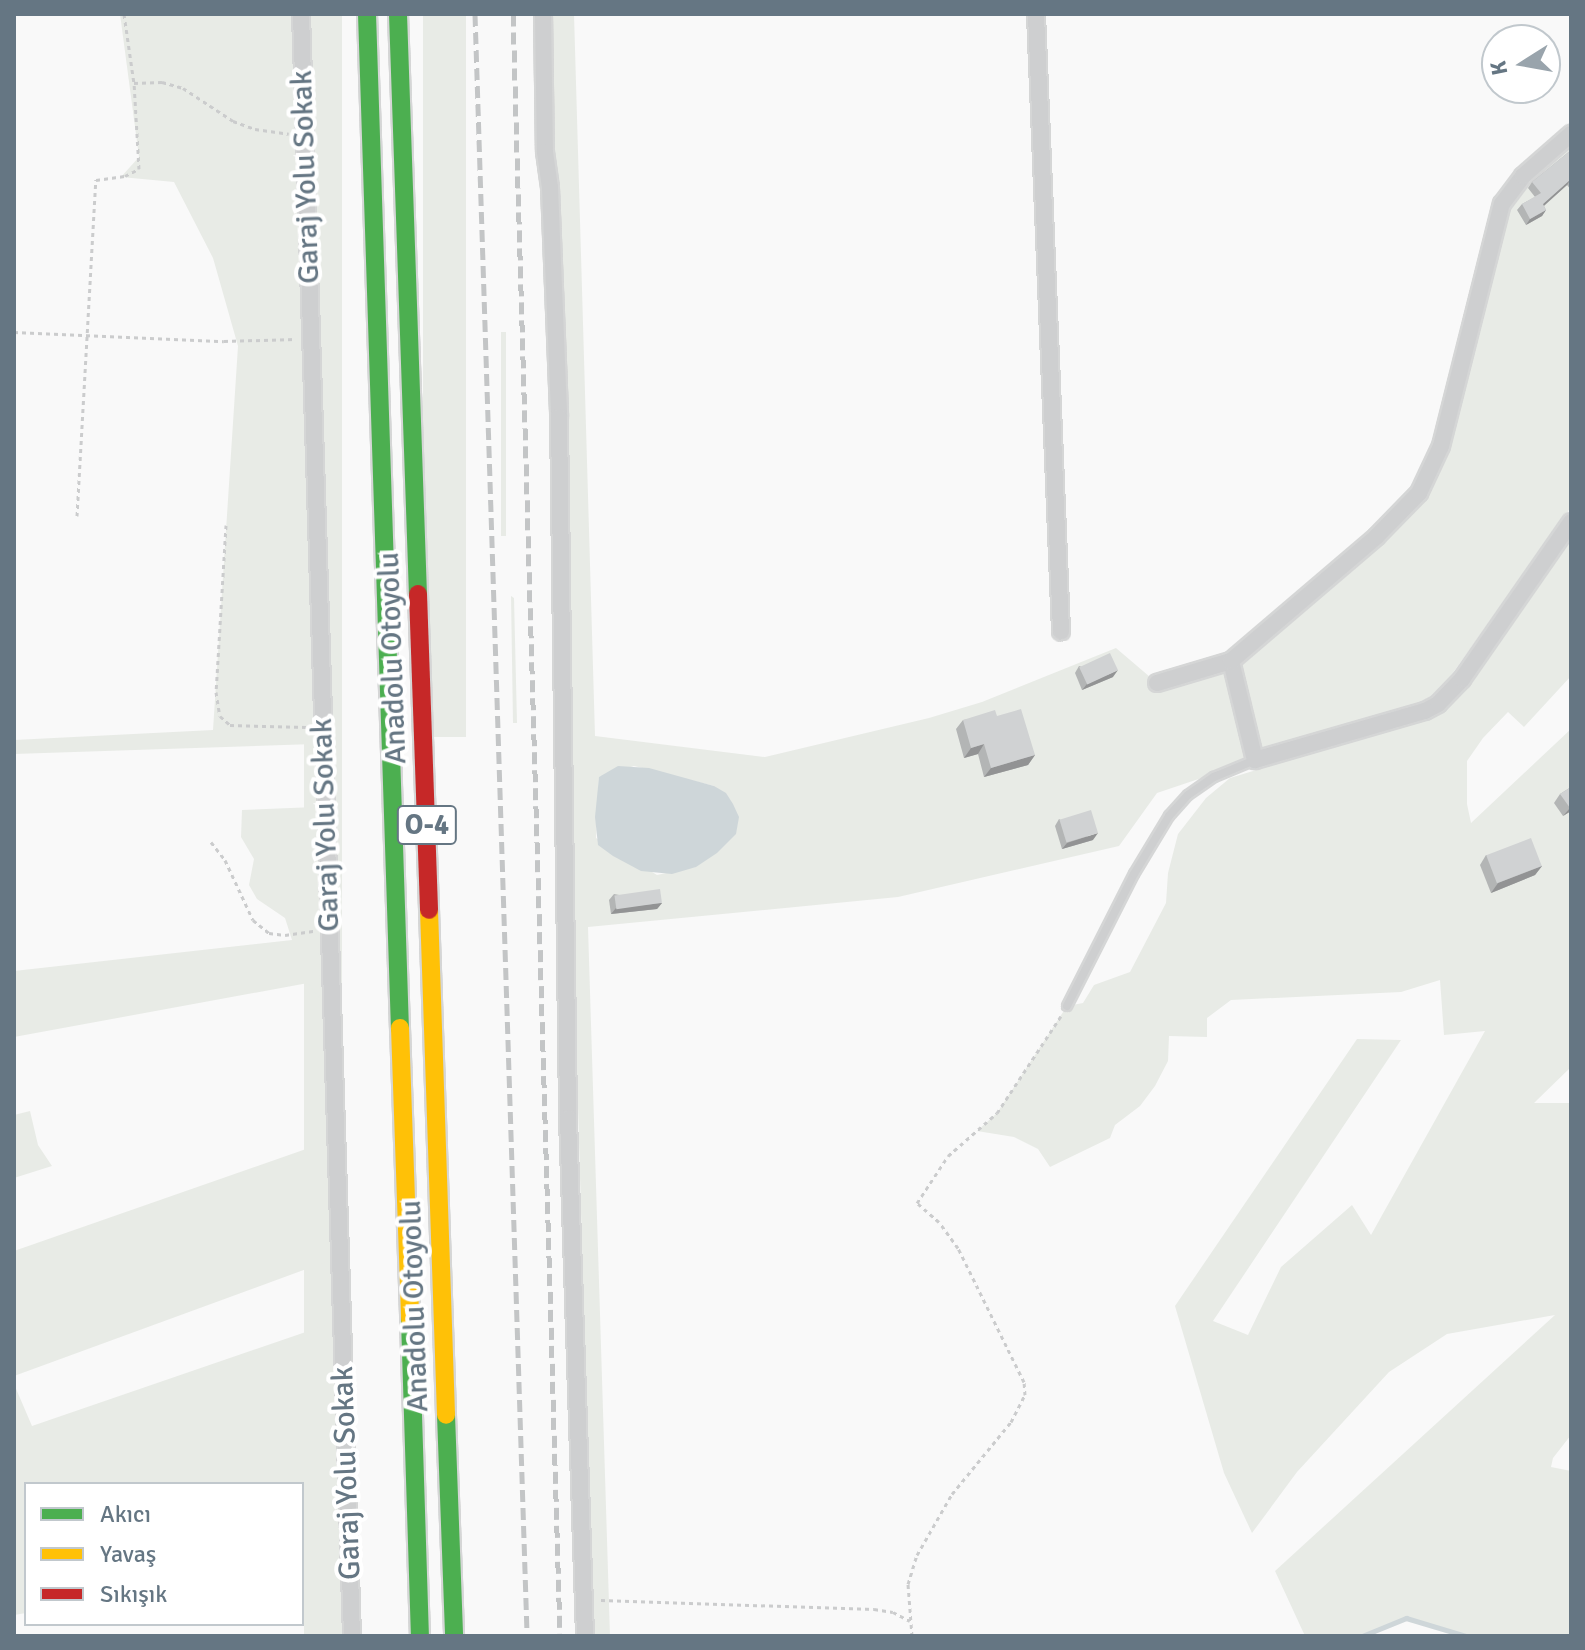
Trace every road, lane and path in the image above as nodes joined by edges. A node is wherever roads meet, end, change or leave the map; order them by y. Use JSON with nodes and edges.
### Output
{"nodes":[{"id":1,"x":124,"y":14,"type":"edge"},
{"id":2,"x":301,"y":14,"type":"edge"},
{"id":3,"x":367,"y":14,"type":"edge"},
{"id":4,"x":398,"y":14,"type":"edge"},
{"id":5,"x":543,"y":14,"type":"edge"},
{"id":6,"x":1036,"y":14,"type":"edge"},
{"id":7,"x":134,"y":83,"type":"junction"},
{"id":8,"x":305,"y":134,"type":"junction"},
{"id":9,"x":1571,"y":134,"type":"edge"},
{"id":10,"x":14,"y":332,"type":"edge"},
{"id":11,"x":89,"y":335,"type":"junction"},
{"id":12,"x":311,"y":339,"type":"junction"},
{"id":13,"x":77,"y":516,"type":"dead end"},
{"id":14,"x":1571,"y":522,"type":"edge"},
{"id":15,"x":226,"y":525,"type":"dead end"},
{"id":16,"x":1061,"y":631,"type":"dead end"},
{"id":17,"x":1231,"y":661,"type":"junction"},
{"id":18,"x":1157,"y":683,"type":"dead end"},
{"id":19,"x":323,"y":725,"type":"junction"},
{"id":20,"x":1255,"y":760,"type":"junction"},
{"id":21,"x":211,"y":842,"type":"dead end"},
{"id":22,"x":329,"y":927,"type":"junction"},
{"id":23,"x":1067,"y":1006,"type":"joint"},
{"id":24,"x":609,"y":1601,"type":"dead end"},
{"id":25,"x":910,"y":1621,"type":"junction"},
{"id":26,"x":352,"y":1636,"type":"edge"},
{"id":27,"x":420,"y":1636,"type":"edge"},
{"id":28,"x":454,"y":1636,"type":"edge"},
{"id":29,"x":585,"y":1636,"type":"edge"},
{"id":30,"x":912,"y":1636,"type":"edge"}],
"edges":[{"from":1,"to":7,"type":"path"},
{"from":2,"to":8,"type":"street","name":"Garaj Yolu Sokak"},
{"from":3,"to":27,"type":"highway","name":"Anadolu Otoyolu","number":"O-4"},
{"from":4,"to":28,"type":"highway","name":"Anadolu Otoyolu","number":"O-4"},
{"from":5,"to":29,"type":"street"},
{"from":6,"to":16,"type":"street"},
{"from":7,"to":8,"type":"path"},
{"from":7,"to":11,"type":"path"},
{"from":8,"to":12,"type":"street","name":"Garaj Yolu Sokak"},
{"from":9,"to":17,"type":"street"},
{"from":10,"to":11,"type":"path"},
{"from":11,"to":12,"type":"path"},
{"from":11,"to":13,"type":"path"},
{"from":12,"to":19,"type":"street","name":"Garaj Yolu Sokak"},
{"from":14,"to":20,"type":"street"},
{"from":15,"to":19,"type":"path"},
{"from":17,"to":18,"type":"street"},
{"from":17,"to":20,"type":"street"},
{"from":19,"to":22,"type":"street","name":"Garaj Yolu Sokak"},
{"from":20,"to":23,"type":"lane"},
{"from":21,"to":22,"type":"path"},
{"from":22,"to":26,"type":"street","name":"Garaj Yolu Sokak"},
{"from":23,"to":25,"type":"path"},
{"from":24,"to":25,"type":"path"},
{"from":25,"to":30,"type":"path"}]}
